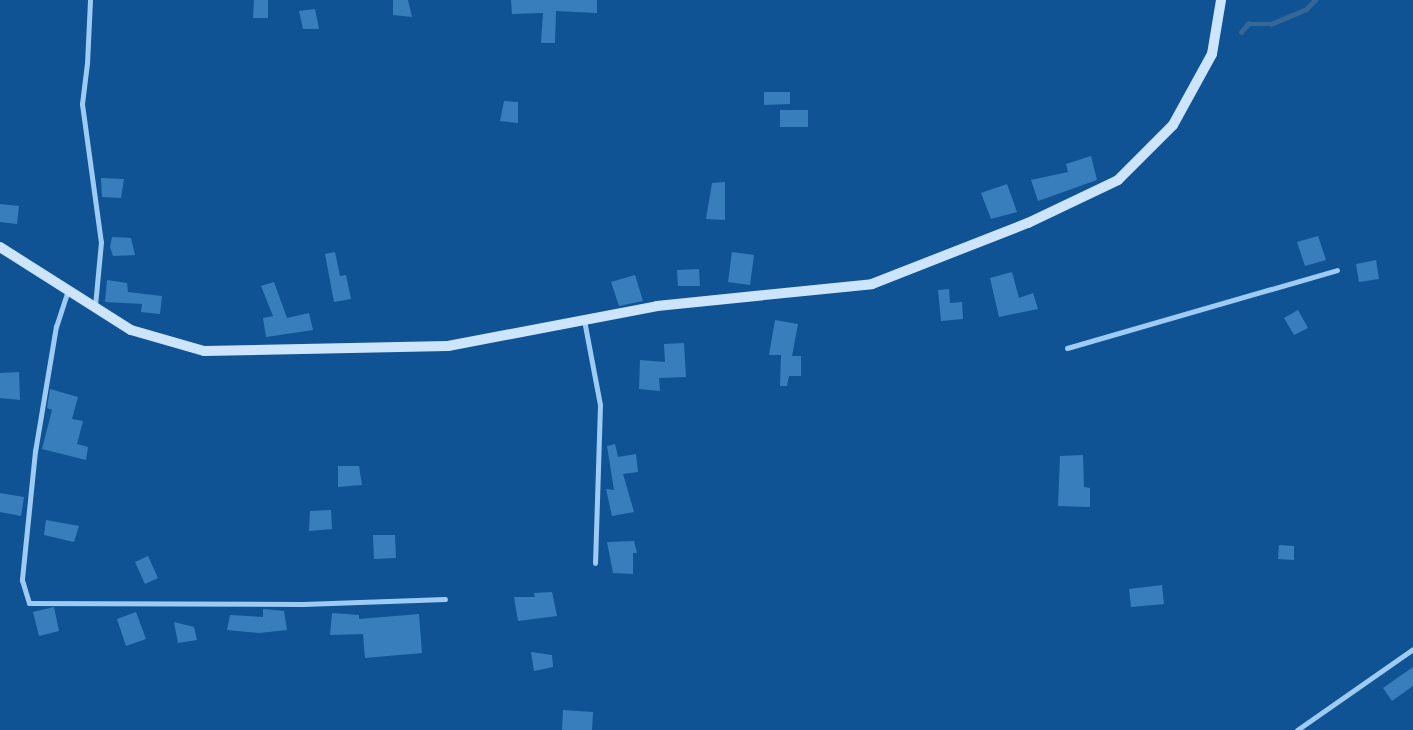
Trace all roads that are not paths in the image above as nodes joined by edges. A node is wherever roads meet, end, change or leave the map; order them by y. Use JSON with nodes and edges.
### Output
{"nodes":[{"id":1,"x":90,"y":0,"type":"edge"},
{"id":2,"x":1221,"y":0,"type":"edge"},
{"id":3,"x":0,"y":247,"type":"edge"},
{"id":4,"x":1337,"y":270,"type":"dead end"},
{"id":5,"x":68,"y":290,"type":"junction"},
{"id":6,"x":95,"y":306,"type":"junction"},
{"id":7,"x":584,"y":320,"type":"junction"},
{"id":8,"x":1067,"y":348,"type":"dead end"},
{"id":9,"x":595,"y":563,"type":"dead end"},
{"id":10,"x":445,"y":599,"type":"dead end"},
{"id":11,"x":1413,"y":649,"type":"edge"},
{"id":12,"x":1297,"y":730,"type":"edge"}],
"edges":[{"from":1,"to":6,"type":"street"},
{"from":2,"to":7,"type":"street"},
{"from":3,"to":5,"type":"street"},
{"from":4,"to":8,"type":"street"},
{"from":5,"to":6,"type":"street"},
{"from":5,"to":10,"type":"street"},
{"from":6,"to":7,"type":"street"},
{"from":7,"to":9,"type":"street"},
{"from":11,"to":12,"type":"street"}]}
